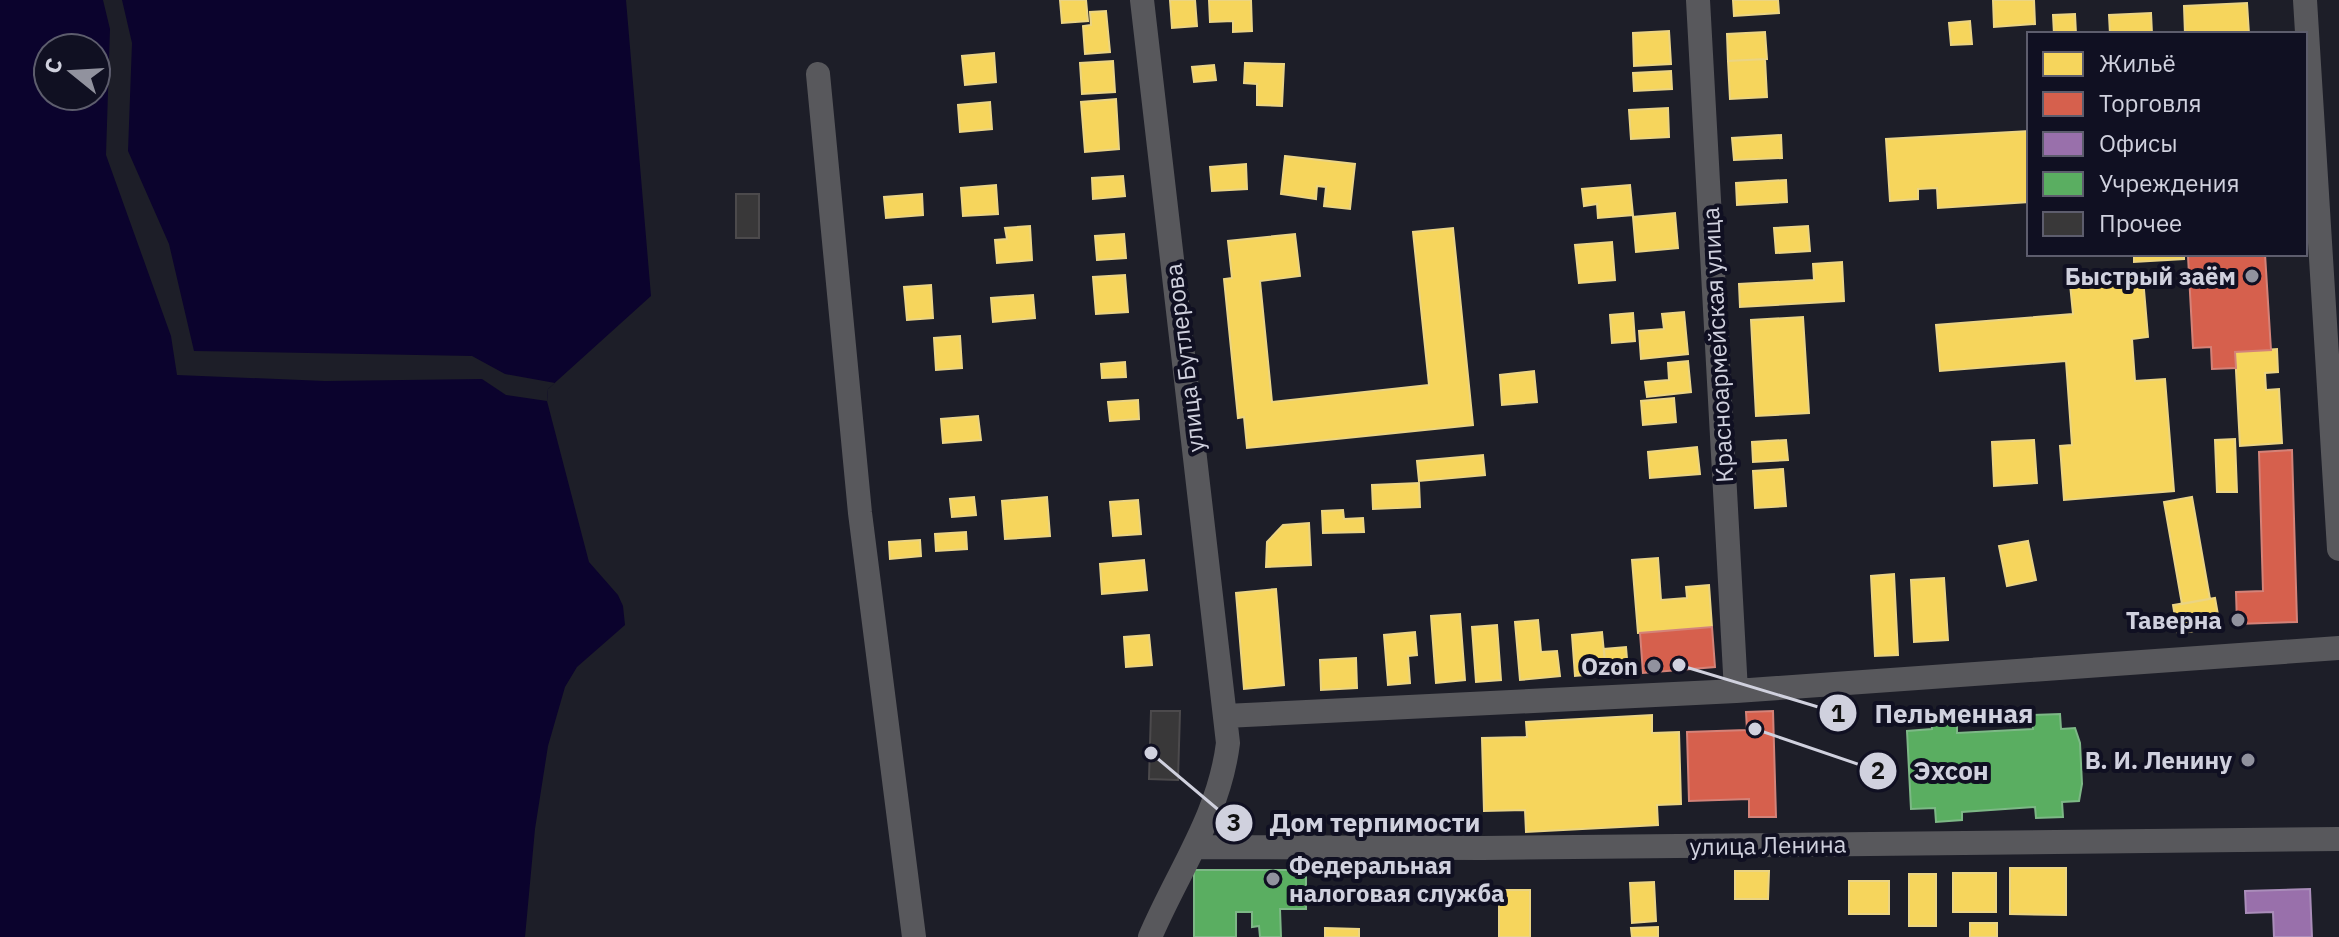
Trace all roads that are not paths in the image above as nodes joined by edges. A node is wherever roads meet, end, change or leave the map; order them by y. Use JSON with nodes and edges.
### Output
{"nodes":[{"id":1,"x":1142,"y":0,"type":"edge"},
{"id":2,"x":1698,"y":0,"type":"edge"},
{"id":3,"x":2305,"y":0,"type":"edge"},
{"id":4,"x":2307,"y":32,"type":"edge"},
{"id":5,"x":2307,"y":32,"type":"edge"},
{"id":6,"x":818,"y":74,"type":"dead end"},
{"id":7,"x":2339,"y":549,"type":"edge"},
{"id":8,"x":2339,"y":648,"type":"edge"},
{"id":9,"x":1736,"y":691,"type":"junction"},
{"id":10,"x":1225,"y":716,"type":"junction"},
{"id":11,"x":2339,"y":839,"type":"edge"},
{"id":12,"x":1196,"y":847,"type":"junction"},
{"id":13,"x":914,"y":937,"type":"edge"},
{"id":14,"x":1150,"y":937,"type":"edge"}],
"edges":[{"from":1,"to":10,"type":"street","name":"улица Бутлерова"},
{"from":2,"to":9,"type":"street","name":"Красноармейская улица"},
{"from":3,"to":4,"type":"street"},
{"from":5,"to":7,"type":"street"},
{"from":6,"to":13,"type":"street"},
{"from":8,"to":9,"type":"street"},
{"from":9,"to":10,"type":"street"},
{"from":10,"to":12,"type":"street","name":"улица Бутлерова"},
{"from":11,"to":12,"type":"street","name":"улица Ленина"},
{"from":12,"to":14,"type":"street","name":"улица Бутлерова"}]}
